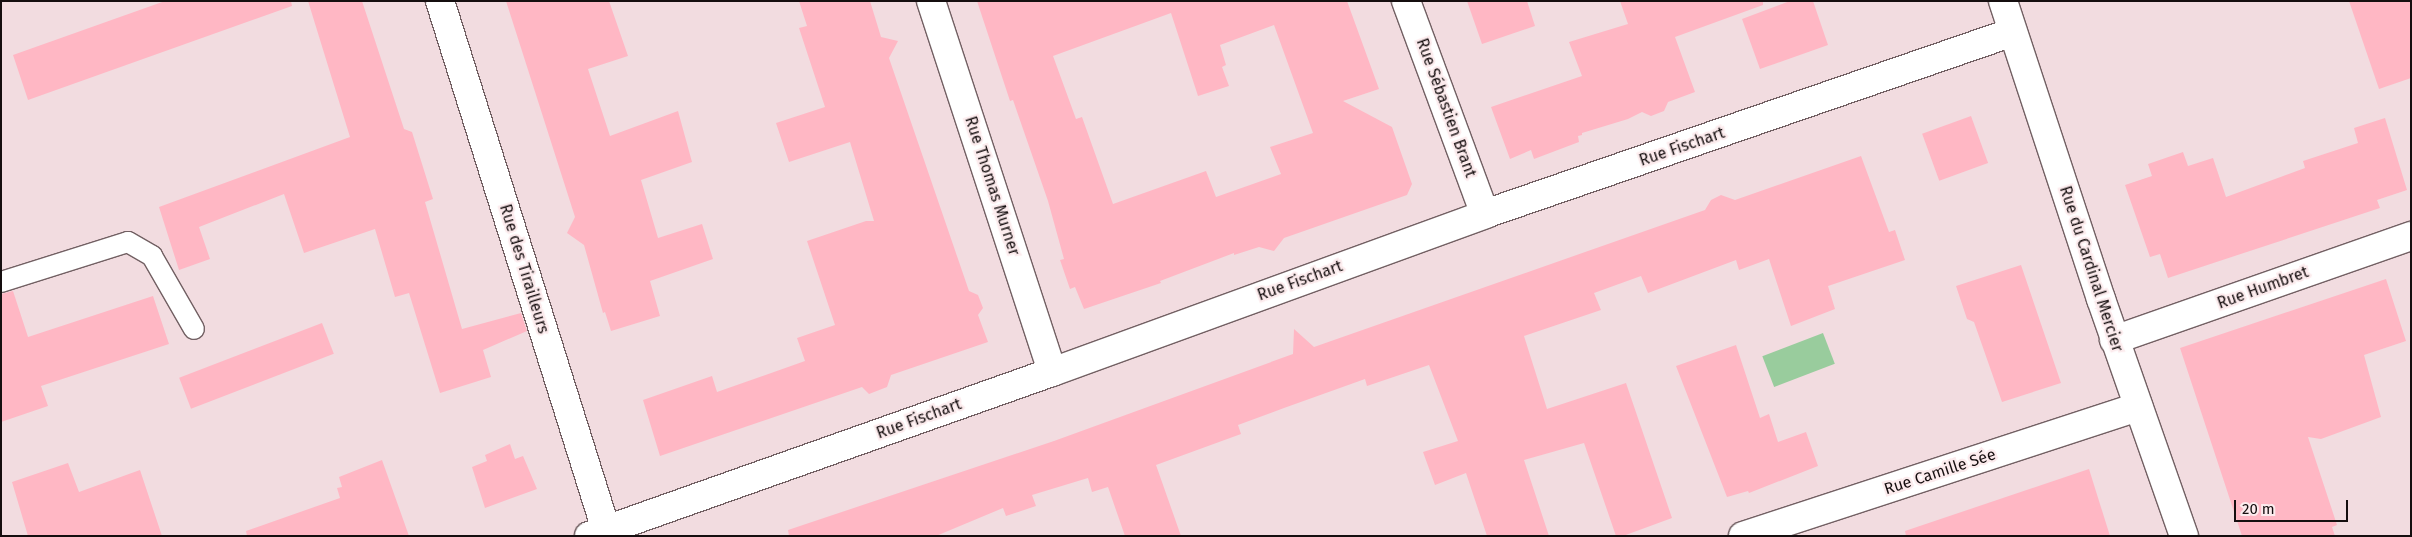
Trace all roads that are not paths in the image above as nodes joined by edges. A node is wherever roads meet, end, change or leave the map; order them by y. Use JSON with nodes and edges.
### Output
{"nodes":[{"id":1,"x":440,"y":1,"type":"edge"},
{"id":2,"x":931,"y":1,"type":"edge"},
{"id":3,"x":1406,"y":1,"type":"edge"},
{"id":4,"x":2003,"y":1,"type":"edge"},
{"id":5,"x":2013,"y":32,"type":"junction"},
{"id":6,"x":1485,"y":214,"type":"junction"},
{"id":7,"x":2411,"y":236,"type":"edge"},
{"id":8,"x":1,"y":282,"type":"edge"},
{"id":9,"x":194,"y":329,"type":"dead end"},
{"id":10,"x":2114,"y":340,"type":"junction"},
{"id":11,"x":1052,"y":372,"type":"junction"},
{"id":12,"x":2138,"y":407,"type":"junction"},
{"id":13,"x":601,"y":534,"type":"edge"},
{"id":14,"x":1743,"y":536,"type":"edge"},
{"id":15,"x":2184,"y":536,"type":"edge"}],
"edges":[{"from":1,"to":13,"type":"street","name":"Rue des Tirailleurs"},
{"from":2,"to":11,"type":"street","name":"Rue Thomas Murner"},
{"from":3,"to":6,"type":"street","name":"Rue Sébastien Brant"},
{"from":4,"to":5,"type":"street","name":"Rue du Cardinal Mercier"},
{"from":5,"to":6,"type":"street","name":"Rue Fischart"},
{"from":5,"to":10,"type":"street","name":"Rue du Cardinal Mercier"},
{"from":6,"to":11,"type":"street","name":"Rue Fischart"},
{"from":7,"to":10,"type":"street","name":"Rue Humbret"},
{"from":8,"to":9,"type":"lane"},
{"from":10,"to":12,"type":"street","name":"Rue du Cardinal Mercier"},
{"from":11,"to":13,"type":"street","name":"Rue Fischart"},
{"from":12,"to":14,"type":"street","name":"Rue Camille Sée"},
{"from":12,"to":15,"type":"street","name":"Rue du Cardinal Mercier"}]}
